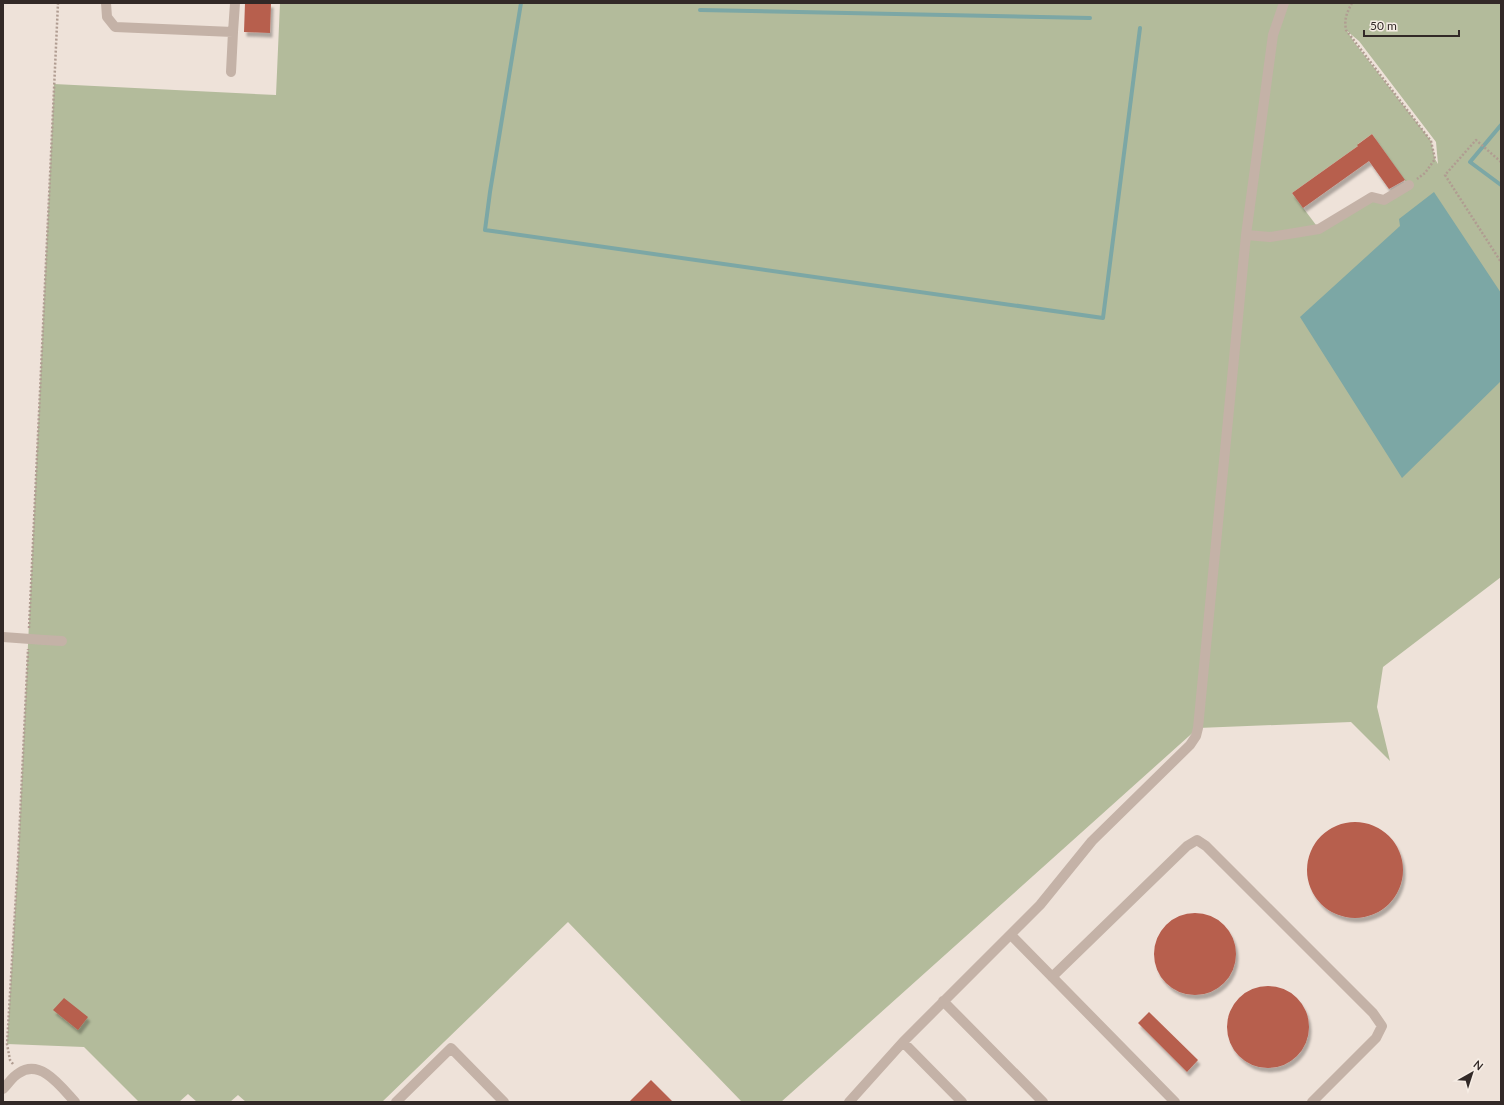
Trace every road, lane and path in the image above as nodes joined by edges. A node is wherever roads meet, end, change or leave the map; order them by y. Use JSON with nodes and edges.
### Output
{"nodes":[{"id":1,"x":58,"y":3,"type":"edge"},
{"id":2,"x":106,"y":3,"type":"edge"},
{"id":3,"x":235,"y":3,"type":"edge"},
{"id":4,"x":1284,"y":3,"type":"edge"},
{"id":5,"x":1352,"y":3,"type":"edge"},
{"id":6,"x":233,"y":32,"type":"junction"},
{"id":7,"x":231,"y":72,"type":"dead end"},
{"id":8,"x":1501,"y":162,"type":"edge"},
{"id":9,"x":1409,"y":185,"type":"joint"},
{"id":10,"x":1246,"y":235,"type":"junction"},
{"id":11,"x":1501,"y":262,"type":"edge"},
{"id":12,"x":28,"y":630,"type":"dead end"},
{"id":13,"x":3,"y":637,"type":"edge"},
{"id":14,"x":62,"y":641,"type":"dead end"},
{"id":15,"x":28,"y":646,"type":"dead end"},
{"id":16,"x":1011,"y":935,"type":"junction"},
{"id":17,"x":1052,"y":977,"type":"junction"},
{"id":18,"x":943,"y":1001,"type":"junction"},
{"id":19,"x":903,"y":1042,"type":"junction"},
{"id":20,"x":19,"y":1072,"type":"junction"},
{"id":21,"x":3,"y":1088,"type":"edge"},
{"id":22,"x":75,"y":1102,"type":"edge"},
{"id":23,"x":396,"y":1102,"type":"edge"},
{"id":24,"x":504,"y":1102,"type":"edge"},
{"id":25,"x":849,"y":1102,"type":"edge"},
{"id":26,"x":962,"y":1102,"type":"edge"},
{"id":27,"x":1043,"y":1102,"type":"edge"},
{"id":28,"x":1175,"y":1102,"type":"edge"},
{"id":29,"x":1312,"y":1102,"type":"edge"}],
"edges":[{"from":1,"to":12,"type":"path"},
{"from":2,"to":6,"type":"street"},
{"from":3,"to":6,"type":"street"},
{"from":4,"to":10,"type":"street"},
{"from":5,"to":9,"type":"path"},
{"from":6,"to":7,"type":"street"},
{"from":8,"to":11,"type":"path"},
{"from":9,"to":10,"type":"street"},
{"from":10,"to":16,"type":"street"},
{"from":13,"to":14,"type":"street","bridge":true},
{"from":15,"to":20,"type":"path"},
{"from":16,"to":17,"type":"street"},
{"from":16,"to":18,"type":"street"},
{"from":17,"to":28,"type":"street"},
{"from":17,"to":29,"type":"street"},
{"from":18,"to":19,"type":"street"},
{"from":18,"to":27,"type":"street"},
{"from":19,"to":25,"type":"street"},
{"from":19,"to":26,"type":"street"},
{"from":20,"to":21,"type":"street"},
{"from":20,"to":22,"type":"street"},
{"from":23,"to":24,"type":"street"}]}
